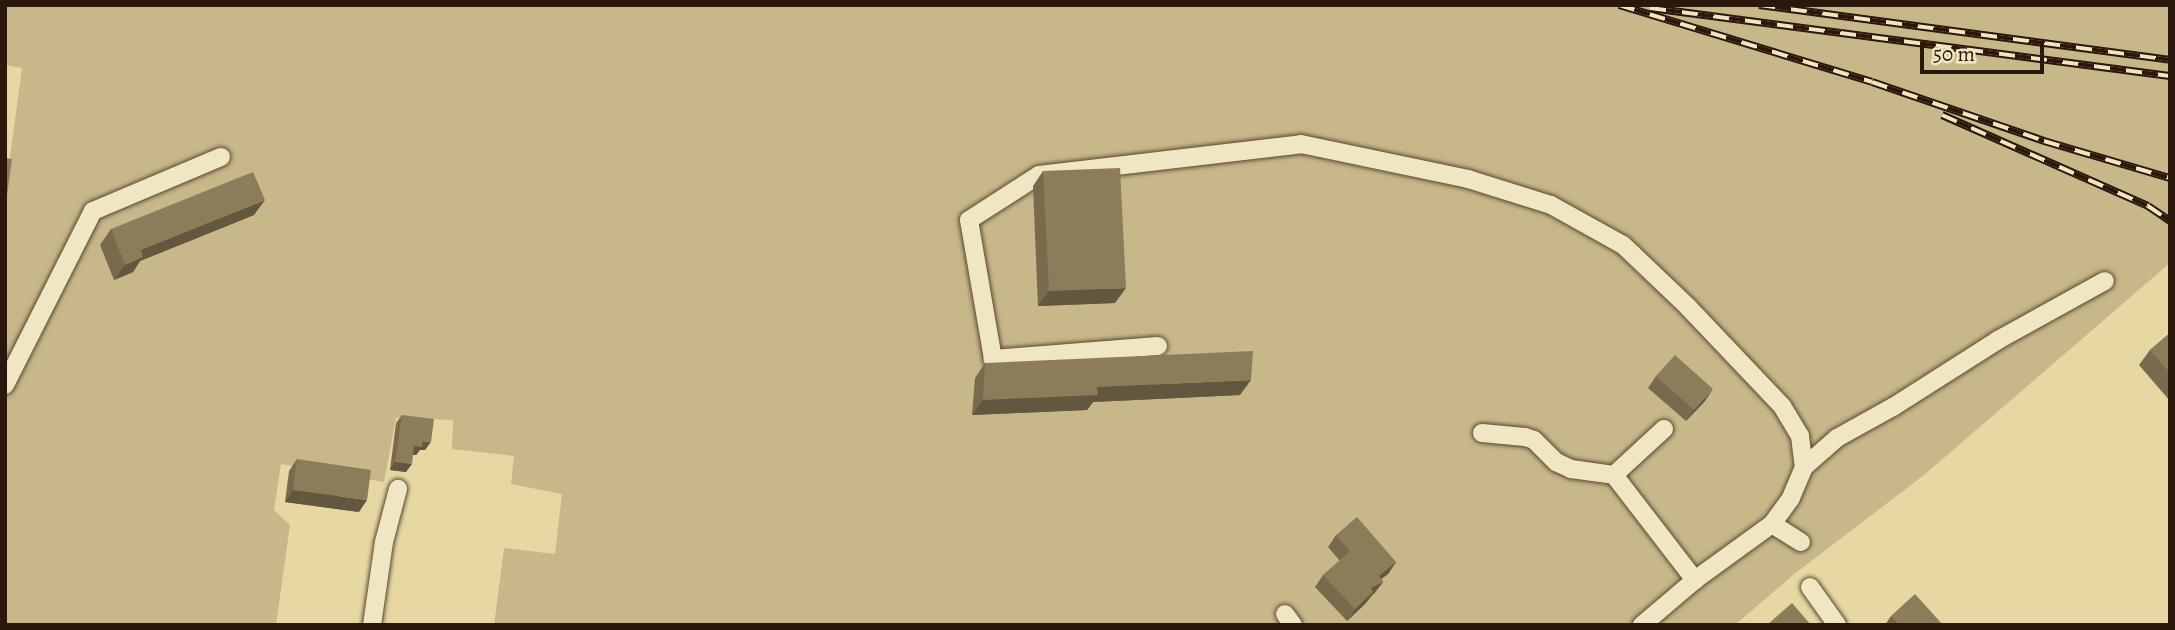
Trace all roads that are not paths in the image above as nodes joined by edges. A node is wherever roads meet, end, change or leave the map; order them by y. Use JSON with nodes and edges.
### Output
{"nodes":[{"id":1,"x":221,"y":157,"type":"dead end"},
{"id":2,"x":2105,"y":281,"type":"dead end"},
{"id":3,"x":1158,"y":346,"type":"dead end"},
{"id":4,"x":5,"y":385,"type":"edge"},
{"id":5,"x":1664,"y":429,"type":"dead end"},
{"id":6,"x":1482,"y":433,"type":"dead end"},
{"id":7,"x":1804,"y":467,"type":"junction"},
{"id":8,"x":1614,"y":475,"type":"junction"},
{"id":9,"x":398,"y":489,"type":"dead end"},
{"id":10,"x":1772,"y":524,"type":"junction"},
{"id":11,"x":1801,"y":542,"type":"dead end"},
{"id":12,"x":1695,"y":580,"type":"junction"},
{"id":13,"x":1810,"y":587,"type":"dead end"},
{"id":14,"x":372,"y":625,"type":"edge"},
{"id":15,"x":1642,"y":625,"type":"edge"},
{"id":16,"x":1837,"y":625,"type":"edge"}],
"edges":[{"from":1,"to":4,"type":"street"},
{"from":2,"to":7,"type":"street"},
{"from":3,"to":7,"type":"street"},
{"from":5,"to":8,"type":"street"},
{"from":6,"to":8,"type":"street"},
{"from":7,"to":10,"type":"street"},
{"from":8,"to":12,"type":"street"},
{"from":9,"to":14,"type":"street"},
{"from":10,"to":11,"type":"street"},
{"from":10,"to":12,"type":"street"},
{"from":12,"to":15,"type":"street"},
{"from":13,"to":16,"type":"street"}]}
